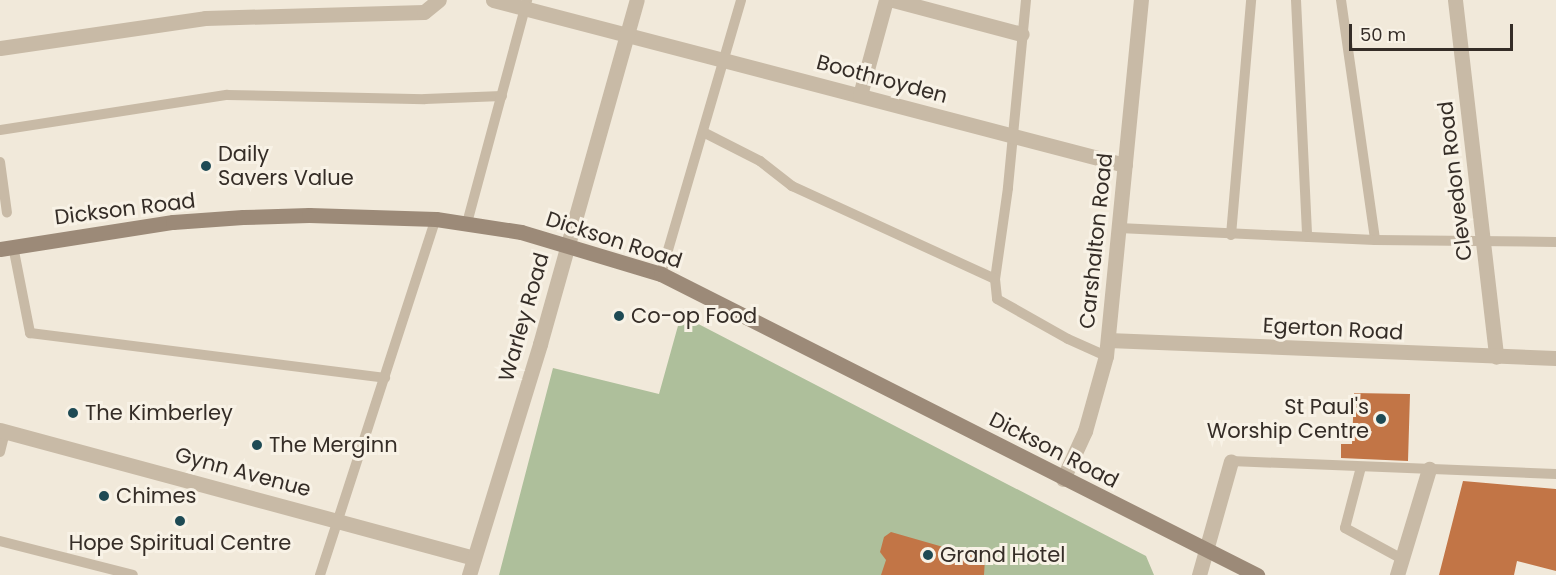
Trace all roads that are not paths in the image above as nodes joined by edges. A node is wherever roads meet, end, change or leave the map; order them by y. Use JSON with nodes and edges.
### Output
{"nodes":[{"id":1,"x":439,"y":0,"type":"edge"},
{"id":2,"x":493,"y":0,"type":"edge"},
{"id":3,"x":637,"y":0,"type":"edge"},
{"id":4,"x":741,"y":0,"type":"edge"},
{"id":5,"x":886,"y":0,"type":"edge"},
{"id":6,"x":893,"y":0,"type":"edge"},
{"id":7,"x":1026,"y":0,"type":"edge"},
{"id":8,"x":1141,"y":0,"type":"edge"},
{"id":9,"x":1251,"y":0,"type":"edge"},
{"id":10,"x":1296,"y":0,"type":"edge"},
{"id":11,"x":1341,"y":0,"type":"edge"},
{"id":12,"x":1455,"y":0,"type":"edge"},
{"id":13,"x":526,"y":4,"type":"edge"},
{"id":14,"x":424,"y":6,"type":"edge"},
{"id":15,"x":628,"y":33,"type":"junction"},
{"id":16,"x":1022,"y":34,"type":"junction"},
{"id":17,"x":0,"y":48,"type":"edge"},
{"id":18,"x":724,"y":59,"type":"junction"},
{"id":19,"x":860,"y":95,"type":"junction"},
{"id":20,"x":502,"y":96,"type":"junction"},
{"id":21,"x":0,"y":130,"type":"edge"},
{"id":22,"x":703,"y":132,"type":"junction"},
{"id":23,"x":1012,"y":135,"type":"junction"},
{"id":24,"x":0,"y":162,"type":"edge"},
{"id":25,"x":1125,"y":165,"type":"junction"},
{"id":26,"x":7,"y":213,"type":"dead end"},
{"id":27,"x":436,"y":219,"type":"junction"},
{"id":28,"x":467,"y":223,"type":"junction"},
{"id":29,"x":1119,"y":228,"type":"junction"},
{"id":30,"x":1231,"y":235,"type":"junction"},
{"id":31,"x":1307,"y":237,"type":"junction"},
{"id":32,"x":1375,"y":240,"type":"junction"},
{"id":33,"x":1483,"y":241,"type":"junction"},
{"id":34,"x":1556,"y":242,"type":"edge"},
{"id":35,"x":566,"y":244,"type":"junction"},
{"id":36,"x":7,"y":248,"type":"edge"},
{"id":37,"x":661,"y":273,"type":"junction"},
{"id":38,"x":995,"y":279,"type":"junction"},
{"id":39,"x":1107,"y":348,"type":"junction"},
{"id":40,"x":1496,"y":357,"type":"junction"},
{"id":41,"x":1556,"y":358,"type":"edge"},
{"id":42,"x":385,"y":378,"type":"junction"},
{"id":43,"x":3,"y":431,"type":"edge"},
{"id":44,"x":0,"y":452,"type":"edge"},
{"id":45,"x":1231,"y":461,"type":"joint"},
{"id":46,"x":1361,"y":467,"type":"junction"},
{"id":47,"x":1429,"y":469,"type":"junction"},
{"id":48,"x":1556,"y":474,"type":"edge"},
{"id":49,"x":1063,"y":479,"type":"junction"},
{"id":50,"x":338,"y":520,"type":"junction"},
{"id":51,"x":0,"y":541,"type":"edge"},
{"id":52,"x":1206,"y":550,"type":"junction"},
{"id":53,"x":474,"y":558,"type":"junction"},
{"id":54,"x":1402,"y":559,"type":"junction"},
{"id":55,"x":133,"y":575,"type":"edge"},
{"id":56,"x":320,"y":575,"type":"edge"},
{"id":57,"x":469,"y":575,"type":"edge"},
{"id":58,"x":1199,"y":575,"type":"edge"},
{"id":59,"x":1257,"y":575,"type":"edge"},
{"id":60,"x":1397,"y":575,"type":"edge"}],
"edges":[{"from":1,"to":14,"type":"street"},
{"from":2,"to":13,"type":"street","name":"Boothroyden"},
{"from":3,"to":15,"type":"street","name":"Warley Road"},
{"from":4,"to":18,"type":"lane"},
{"from":5,"to":19,"type":"street"},
{"from":6,"to":16,"type":"street"},
{"from":7,"to":16,"type":"lane"},
{"from":8,"to":25,"type":"street","name":"Carshalton Road"},
{"from":9,"to":30,"type":"lane"},
{"from":10,"to":31,"type":"lane"},
{"from":11,"to":32,"type":"lane"},
{"from":12,"to":33,"type":"street","name":"Clevedon Road"},
{"from":13,"to":15,"type":"street","name":"Boothroyden"},
{"from":13,"to":20,"type":"lane"},
{"from":14,"to":17,"type":"street"},
{"from":15,"to":18,"type":"street","name":"Boothroyden"},
{"from":15,"to":35,"type":"street","name":"Warley Road"},
{"from":16,"to":23,"type":"lane"},
{"from":18,"to":19,"type":"street","name":"Boothroyden"},
{"from":18,"to":22,"type":"lane"},
{"from":19,"to":23,"type":"street","name":"Boothroyden"},
{"from":20,"to":21,"type":"lane"},
{"from":20,"to":28,"type":"lane"},
{"from":22,"to":37,"type":"lane"},
{"from":22,"to":38,"type":"lane"},
{"from":23,"to":25,"type":"street","name":"Boothroyden"},
{"from":23,"to":38,"type":"lane"},
{"from":24,"to":26,"type":"lane"},
{"from":25,"to":29,"type":"street","name":"Carshalton Road"},
{"from":27,"to":28,"type":"street","name":"Dickson Road"},
{"from":27,"to":36,"type":"street","name":"Dickson Road"},
{"from":27,"to":42,"type":"lane"},
{"from":28,"to":35,"type":"street","name":"Dickson Road"},
{"from":29,"to":30,"type":"lane"},
{"from":29,"to":39,"type":"street","name":"Carshalton Road"},
{"from":30,"to":31,"type":"lane"},
{"from":31,"to":32,"type":"lane"},
{"from":32,"to":33,"type":"lane"},
{"from":33,"to":34,"type":"lane"},
{"from":33,"to":40,"type":"street","name":"Clevedon Road"},
{"from":35,"to":37,"type":"street","name":"Dickson Road"},
{"from":35,"to":53,"type":"street","name":"Warley Road"},
{"from":36,"to":42,"type":"lane"},
{"from":37,"to":49,"type":"street","name":"Dickson Road"},
{"from":38,"to":39,"type":"lane"},
{"from":39,"to":40,"type":"street","name":"Egerton Road"},
{"from":39,"to":49,"type":"street","name":"Carshalton Road"},
{"from":40,"to":41,"type":"street","name":"Egerton Road"},
{"from":42,"to":50,"type":"lane"},
{"from":43,"to":44,"type":"lane"},
{"from":43,"to":50,"type":"street","name":"Gynn Avenue"},
{"from":45,"to":46,"type":"lane"},
{"from":45,"to":52,"type":"street"},
{"from":46,"to":47,"type":"lane"},
{"from":46,"to":54,"type":"lane"},
{"from":47,"to":48,"type":"lane"},
{"from":47,"to":54,"type":"street"},
{"from":49,"to":52,"type":"street","name":"Dickson Road"},
{"from":50,"to":53,"type":"street","name":"Gynn Avenue"},
{"from":50,"to":56,"type":"lane"},
{"from":51,"to":55,"type":"lane"},
{"from":52,"to":58,"type":"street"},
{"from":52,"to":59,"type":"street","name":"Dickson Road"},
{"from":53,"to":57,"type":"street","name":"Warley Road"},
{"from":54,"to":60,"type":"street"}]}
